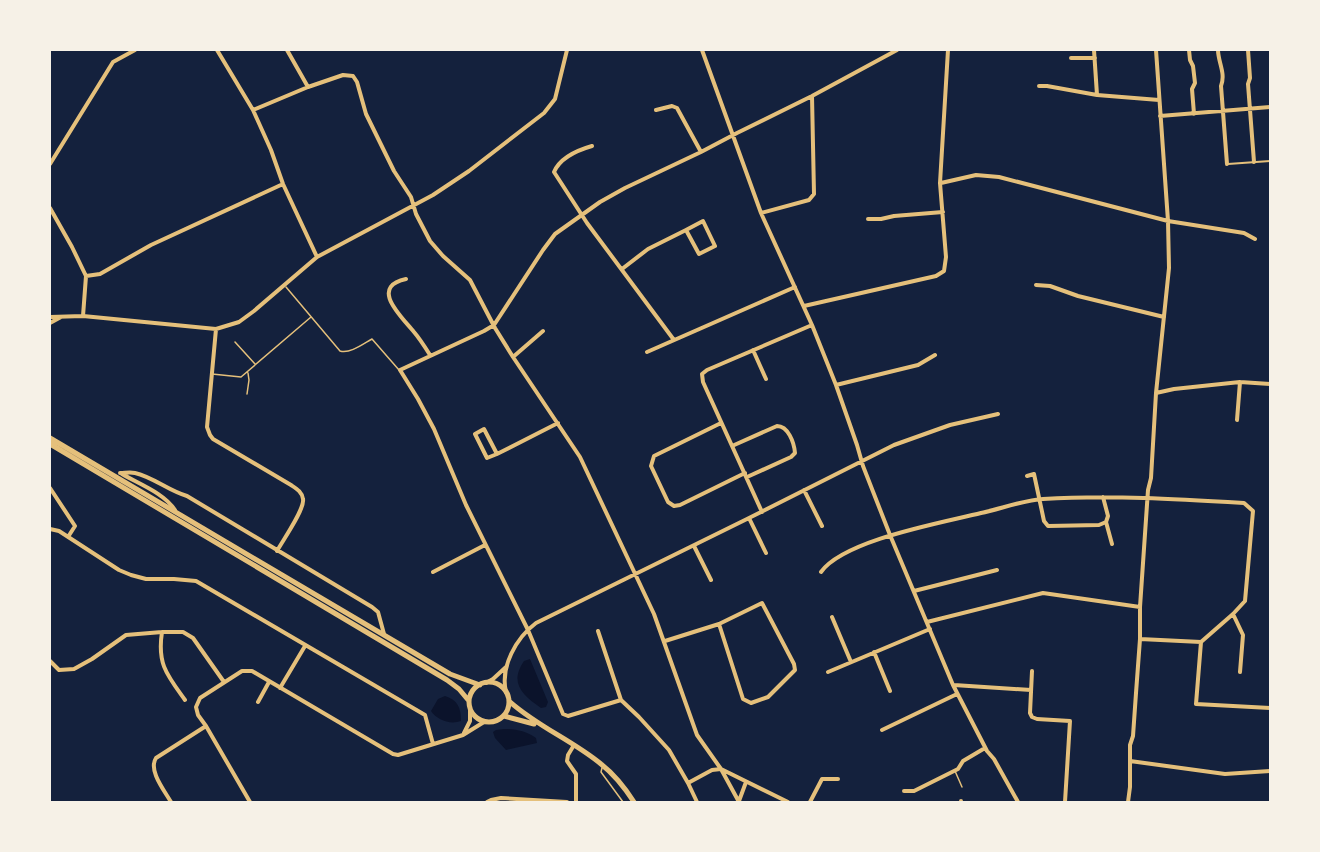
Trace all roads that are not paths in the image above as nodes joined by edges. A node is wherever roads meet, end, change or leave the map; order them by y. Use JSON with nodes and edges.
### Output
{"nodes":[{"id":1,"x":135,"y":50,"type":"edge"},
{"id":2,"x":217,"y":50,"type":"edge"},
{"id":3,"x":287,"y":50,"type":"edge"},
{"id":4,"x":567,"y":50,"type":"edge"},
{"id":5,"x":702,"y":50,"type":"edge"},
{"id":6,"x":897,"y":50,"type":"edge"},
{"id":7,"x":948,"y":50,"type":"edge"},
{"id":8,"x":1094,"y":50,"type":"edge"},
{"id":9,"x":1156,"y":50,"type":"edge"},
{"id":10,"x":1189,"y":50,"type":"edge"},
{"id":11,"x":1218,"y":50,"type":"edge"},
{"id":12,"x":1248,"y":50,"type":"edge"},
{"id":13,"x":1071,"y":58,"type":"dead end"},
{"id":14,"x":1095,"y":58,"type":"junction"},
{"id":15,"x":1039,"y":86,"type":"dead end"},
{"id":16,"x":308,"y":87,"type":"junction"},
{"id":17,"x":1097,"y":95,"type":"junction"},
{"id":18,"x":812,"y":96,"type":"junction"},
{"id":19,"x":1160,"y":100,"type":"junction"},
{"id":20,"x":1270,"y":107,"type":"edge"},
{"id":21,"x":1250,"y":109,"type":"junction"},
{"id":22,"x":253,"y":110,"type":"junction"},
{"id":23,"x":656,"y":110,"type":"dead end"},
{"id":24,"x":1222,"y":111,"type":"junction"},
{"id":25,"x":1194,"y":114,"type":"junction"},
{"id":26,"x":1160,"y":116,"type":"junction"},
{"id":27,"x":733,"y":135,"type":"junction"},
{"id":28,"x":592,"y":146,"type":"dead end"},
{"id":29,"x":701,"y":152,"type":"junction"},
{"id":30,"x":1270,"y":161,"type":"edge"},
{"id":31,"x":1254,"y":162,"type":"junction"},
{"id":32,"x":50,"y":164,"type":"edge"},
{"id":33,"x":1227,"y":164,"type":"joint"},
{"id":34,"x":940,"y":183,"type":"junction"},
{"id":35,"x":284,"y":184,"type":"junction"},
{"id":36,"x":414,"y":206,"type":"junction"},
{"id":37,"x":50,"y":208,"type":"edge"},
{"id":38,"x":943,"y":212,"type":"junction"},
{"id":39,"x":761,"y":213,"type":"junction"},
{"id":40,"x":583,"y":215,"type":"junction"},
{"id":41,"x":868,"y":219,"type":"dead end"},
{"id":42,"x":1168,"y":221,"type":"junction"},
{"id":43,"x":687,"y":230,"type":"junction"},
{"id":44,"x":1255,"y":239,"type":"dead end"},
{"id":45,"x":317,"y":258,"type":"junction"},
{"id":46,"x":622,"y":270,"type":"junction"},
{"id":47,"x":86,"y":276,"type":"junction"},
{"id":48,"x":406,"y":279,"type":"dead end"},
{"id":49,"x":284,"y":285,"type":"junction"},
{"id":50,"x":1036,"y":285,"type":"dead end"},
{"id":51,"x":795,"y":287,"type":"junction"},
{"id":52,"x":804,"y":306,"type":"junction"},
{"id":53,"x":83,"y":316,"type":"junction"},
{"id":54,"x":50,"y":317,"type":"edge"},
{"id":55,"x":61,"y":317,"type":"junction"},
{"id":56,"x":311,"y":317,"type":"junction"},
{"id":57,"x":1164,"y":317,"type":"junction"},
{"id":58,"x":50,"y":323,"type":"edge"},
{"id":59,"x":494,"y":325,"type":"junction"},
{"id":60,"x":812,"y":325,"type":"junction"},
{"id":61,"x":216,"y":329,"type":"junction"},
{"id":62,"x":543,"y":331,"type":"dead end"},
{"id":63,"x":674,"y":340,"type":"junction"},
{"id":64,"x":235,"y":342,"type":"dead end"},
{"id":65,"x":753,"y":350,"type":"junction"},
{"id":66,"x":647,"y":352,"type":"dead end"},
{"id":67,"x":430,"y":355,"type":"junction"},
{"id":68,"x":935,"y":355,"type":"dead end"},
{"id":69,"x":513,"y":357,"type":"junction"},
{"id":70,"x":255,"y":365,"type":"junction"},
{"id":71,"x":400,"y":370,"type":"junction"},
{"id":72,"x":247,"y":372,"type":"junction"},
{"id":73,"x":212,"y":374,"type":"junction"},
{"id":74,"x":766,"y":379,"type":"dead end"},
{"id":75,"x":1240,"y":382,"type":"junction"},
{"id":76,"x":1270,"y":384,"type":"edge"},
{"id":77,"x":836,"y":385,"type":"junction"},
{"id":78,"x":1156,"y":393,"type":"junction"},
{"id":79,"x":247,"y":394,"type":"dead end"},
{"id":80,"x":998,"y":414,"type":"dead end"},
{"id":81,"x":1237,"y":420,"type":"dead end"},
{"id":82,"x":558,"y":423,"type":"junction"},
{"id":83,"x":721,"y":423,"type":"junction"},
{"id":84,"x":50,"y":438,"type":"edge"},
{"id":85,"x":50,"y":444,"type":"edge"},
{"id":86,"x":732,"y":446,"type":"junction"},
{"id":87,"x":497,"y":454,"type":"junction"},
{"id":88,"x":862,"y":461,"type":"junction"},
{"id":89,"x":110,"y":474,"type":"junction"},
{"id":90,"x":120,"y":474,"type":"junction"},
{"id":91,"x":746,"y":476,"type":"junction"},
{"id":92,"x":1027,"y":476,"type":"dead end"},
{"id":93,"x":50,"y":488,"type":"edge"},
{"id":94,"x":804,"y":490,"type":"junction"},
{"id":95,"x":174,"y":492,"type":"junction"},
{"id":96,"x":162,"y":497,"type":"junction"},
{"id":97,"x":1103,"y":497,"type":"junction"},
{"id":98,"x":1148,"y":497,"type":"junction"},
{"id":99,"x":1040,"y":499,"type":"junction"},
{"id":100,"x":762,"y":512,"type":"junction"},
{"id":101,"x":177,"y":513,"type":"junction"},
{"id":102,"x":749,"y":518,"type":"junction"},
{"id":103,"x":1106,"y":522,"type":"junction"},
{"id":104,"x":822,"y":526,"type":"dead end"},
{"id":105,"x":50,"y":529,"type":"edge"},
{"id":106,"x":890,"y":535,"type":"junction"},
{"id":107,"x":68,"y":537,"type":"junction"},
{"id":108,"x":1112,"y":544,"type":"dead end"},
{"id":109,"x":485,"y":545,"type":"junction"},
{"id":110,"x":694,"y":546,"type":"junction"},
{"id":111,"x":277,"y":550,"type":"junction"},
{"id":112,"x":766,"y":553,"type":"dead end"},
{"id":113,"x":997,"y":570,"type":"dead end"},
{"id":114,"x":433,"y":572,"type":"dead end"},
{"id":115,"x":820,"y":572,"type":"dead end"},
{"id":116,"x":636,"y":575,"type":"junction"},
{"id":117,"x":711,"y":580,"type":"dead end"},
{"id":118,"x":914,"y":591,"type":"junction"},
{"id":119,"x":1140,"y":607,"type":"junction"},
{"id":120,"x":1233,"y":615,"type":"junction"},
{"id":121,"x":832,"y":617,"type":"dead end"},
{"id":122,"x":927,"y":622,"type":"junction"},
{"id":123,"x":719,"y":624,"type":"junction"},
{"id":124,"x":930,"y":629,"type":"junction"},
{"id":125,"x":528,"y":630,"type":"junction"},
{"id":126,"x":598,"y":631,"type":"dead end"},
{"id":127,"x":162,"y":632,"type":"junction"},
{"id":128,"x":384,"y":635,"type":"junction"},
{"id":129,"x":1140,"y":639,"type":"junction"},
{"id":130,"x":665,"y":641,"type":"junction"},
{"id":131,"x":1201,"y":642,"type":"junction"},
{"id":132,"x":305,"y":646,"type":"junction"},
{"id":133,"x":874,"y":652,"type":"junction"},
{"id":134,"x":50,"y":660,"type":"edge"},
{"id":135,"x":851,"y":662,"type":"junction"},
{"id":136,"x":507,"y":666,"type":"junction"},
{"id":137,"x":1032,"y":671,"type":"dead end"},
{"id":138,"x":828,"y":672,"type":"dead end"},
{"id":139,"x":1240,"y":672,"type":"dead end"},
{"id":140,"x":224,"y":682,"type":"junction"},
{"id":141,"x":269,"y":682,"type":"junction"},
{"id":142,"x":483,"y":684,"type":"junction"},
{"id":143,"x":953,"y":685,"type":"junction"},
{"id":144,"x":280,"y":688,"type":"junction"},
{"id":145,"x":1031,"y":690,"type":"junction"},
{"id":146,"x":890,"y":691,"type":"dead end"},
{"id":147,"x":506,"y":692,"type":"junction"},
{"id":148,"x":957,"y":693,"type":"junction"},
{"id":149,"x":185,"y":700,"type":"dead end"},
{"id":150,"x":621,"y":700,"type":"junction"},
{"id":151,"x":509,"y":701,"type":"junction"},
{"id":152,"x":258,"y":702,"type":"dead end"},
{"id":153,"x":470,"y":704,"type":"junction"},
{"id":154,"x":1270,"y":708,"type":"edge"},
{"id":155,"x":504,"y":716,"type":"junction"},
{"id":156,"x":484,"y":722,"type":"junction"},
{"id":157,"x":540,"y":725,"type":"junction"},
{"id":158,"x":206,"y":726,"type":"junction"},
{"id":159,"x":882,"y":730,"type":"dead end"},
{"id":160,"x":463,"y":735,"type":"junction"},
{"id":161,"x":434,"y":744,"type":"junction"},
{"id":162,"x":574,"y":745,"type":"junction"},
{"id":163,"x":985,"y":748,"type":"junction"},
{"id":164,"x":1130,"y":761,"type":"junction"},
{"id":165,"x":603,"y":765,"type":"junction"},
{"id":166,"x":721,"y":769,"type":"junction"},
{"id":167,"x":955,"y":770,"type":"junction"},
{"id":168,"x":1270,"y":771,"type":"edge"},
{"id":169,"x":838,"y":779,"type":"dead end"},
{"id":170,"x":746,"y":782,"type":"junction"},
{"id":171,"x":688,"y":783,"type":"junction"},
{"id":172,"x":962,"y":787,"type":"dead end"},
{"id":173,"x":904,"y":791,"type":"dead end"},
{"id":174,"x":171,"y":802,"type":"edge"},
{"id":175,"x":250,"y":802,"type":"edge"},
{"id":176,"x":487,"y":802,"type":"edge"},
{"id":177,"x":567,"y":802,"type":"edge"},
{"id":178,"x":576,"y":802,"type":"edge"},
{"id":179,"x":623,"y":802,"type":"edge"},
{"id":180,"x":634,"y":802,"type":"edge"},
{"id":181,"x":697,"y":802,"type":"edge"},
{"id":182,"x":739,"y":802,"type":"edge"},
{"id":183,"x":788,"y":802,"type":"edge"},
{"id":184,"x":810,"y":802,"type":"edge"},
{"id":185,"x":1018,"y":802,"type":"edge"},
{"id":186,"x":1065,"y":802,"type":"edge"},
{"id":187,"x":1128,"y":802,"type":"edge"}],
"edges":[{"from":1,"to":32,"type":"street"},
{"from":2,"to":22,"type":"street"},
{"from":3,"to":16,"type":"street"},
{"from":4,"to":36,"type":"street"},
{"from":5,"to":27,"type":"street"},
{"from":6,"to":18,"type":"street"},
{"from":7,"to":34,"type":"street"},
{"from":8,"to":14,"type":"street"},
{"from":9,"to":19,"type":"street"},
{"from":10,"to":25,"type":"street"},
{"from":11,"to":24,"type":"street"},
{"from":12,"to":21,"type":"street"},
{"from":13,"to":14,"type":"street"},
{"from":14,"to":17,"type":"street"},
{"from":15,"to":17,"type":"street"},
{"from":16,"to":22,"type":"street"},
{"from":16,"to":36,"type":"street"},
{"from":17,"to":19,"type":"street"},
{"from":18,"to":27,"type":"street"},
{"from":18,"to":39,"type":"street"},
{"from":19,"to":26,"type":"street"},
{"from":20,"to":21,"type":"street"},
{"from":21,"to":24,"type":"street"},
{"from":21,"to":31,"type":"street"},
{"from":22,"to":35,"type":"street"},
{"from":23,"to":29,"type":"street"},
{"from":24,"to":25,"type":"street"},
{"from":24,"to":33,"type":"street"},
{"from":25,"to":26,"type":"street"},
{"from":26,"to":42,"type":"street"},
{"from":27,"to":29,"type":"street"},
{"from":27,"to":39,"type":"street"},
{"from":28,"to":40,"type":"street"},
{"from":29,"to":40,"type":"street"},
{"from":30,"to":31,"type":"street"},
{"from":31,"to":33,"type":"street"},
{"from":34,"to":38,"type":"street"},
{"from":34,"to":42,"type":"street"},
{"from":35,"to":45,"type":"street"},
{"from":35,"to":47,"type":"street"},
{"from":36,"to":45,"type":"street"},
{"from":36,"to":59,"type":"street"},
{"from":37,"to":47,"type":"street"},
{"from":38,"to":41,"type":"street"},
{"from":38,"to":52,"type":"street"},
{"from":39,"to":51,"type":"street"},
{"from":40,"to":46,"type":"street"},
{"from":40,"to":59,"type":"street"},
{"from":42,"to":44,"type":"street"},
{"from":42,"to":57,"type":"street"},
{"from":43,"to":43,"type":"street"},
{"from":43,"to":46,"type":"street"},
{"from":45,"to":49,"type":"street"},
{"from":46,"to":63,"type":"street"},
{"from":47,"to":53,"type":"street"},
{"from":48,"to":67,"type":"street"},
{"from":49,"to":56,"type":"lane"},
{"from":49,"to":61,"type":"street"},
{"from":50,"to":57,"type":"street"},
{"from":51,"to":52,"type":"street"},
{"from":51,"to":63,"type":"street"},
{"from":52,"to":60,"type":"street"},
{"from":53,"to":55,"type":"street"},
{"from":53,"to":61,"type":"street"},
{"from":54,"to":55,"type":"street"},
{"from":55,"to":58,"type":"street"},
{"from":56,"to":70,"type":"lane"},
{"from":56,"to":71,"type":"lane"},
{"from":57,"to":78,"type":"street"},
{"from":59,"to":67,"type":"street"},
{"from":59,"to":69,"type":"street"},
{"from":60,"to":65,"type":"street"},
{"from":60,"to":77,"type":"street"},
{"from":61,"to":73,"type":"street"},
{"from":62,"to":69,"type":"street"},
{"from":63,"to":66,"type":"street"},
{"from":64,"to":70,"type":"lane"},
{"from":65,"to":74,"type":"street"},
{"from":65,"to":83,"type":"street"},
{"from":67,"to":71,"type":"street"},
{"from":68,"to":77,"type":"street"},
{"from":69,"to":82,"type":"street"},
{"from":70,"to":72,"type":"lane"},
{"from":71,"to":109,"type":"street"},
{"from":72,"to":73,"type":"lane"},
{"from":72,"to":79,"type":"lane"},
{"from":73,"to":111,"type":"street"},
{"from":75,"to":76,"type":"street"},
{"from":75,"to":78,"type":"street"},
{"from":75,"to":81,"type":"street"},
{"from":77,"to":88,"type":"street"},
{"from":78,"to":98,"type":"street"},
{"from":80,"to":88,"type":"street"},
{"from":82,"to":87,"type":"street"},
{"from":82,"to":116,"type":"street"},
{"from":83,"to":86,"type":"street"},
{"from":83,"to":91,"type":"street"},
{"from":84,"to":89,"type":"main road"},
{"from":85,"to":153,"type":"main road"},
{"from":86,"to":91,"type":"street"},
{"from":86,"to":91,"type":"street"},
{"from":87,"to":87,"type":"street"},
{"from":88,"to":94,"type":"street"},
{"from":88,"to":106,"type":"street"},
{"from":89,"to":90,"type":"street"},
{"from":89,"to":101,"type":"main road"},
{"from":90,"to":95,"type":"street"},
{"from":90,"to":96,"type":"street"},
{"from":91,"to":100,"type":"street"},
{"from":92,"to":99,"type":"street"},
{"from":93,"to":107,"type":"street"},
{"from":94,"to":100,"type":"street"},
{"from":94,"to":104,"type":"street"},
{"from":95,"to":96,"type":"street"},
{"from":95,"to":111,"type":"street"},
{"from":96,"to":101,"type":"street"},
{"from":97,"to":98,"type":"street"},
{"from":97,"to":99,"type":"street"},
{"from":97,"to":103,"type":"street"},
{"from":98,"to":119,"type":"street"},
{"from":98,"to":120,"type":"street"},
{"from":99,"to":103,"type":"street"},
{"from":99,"to":106,"type":"street"},
{"from":100,"to":102,"type":"street"},
{"from":101,"to":128,"type":"main road"},
{"from":102,"to":110,"type":"street"},
{"from":102,"to":112,"type":"street"},
{"from":103,"to":108,"type":"street"},
{"from":105,"to":107,"type":"street"},
{"from":106,"to":115,"type":"street"},
{"from":106,"to":118,"type":"street"},
{"from":107,"to":132,"type":"street"},
{"from":109,"to":114,"type":"street"},
{"from":109,"to":125,"type":"street"},
{"from":110,"to":116,"type":"street"},
{"from":110,"to":117,"type":"street"},
{"from":111,"to":128,"type":"street"},
{"from":113,"to":118,"type":"street"},
{"from":116,"to":125,"type":"street"},
{"from":116,"to":130,"type":"street"},
{"from":118,"to":122,"type":"street"},
{"from":119,"to":122,"type":"street"},
{"from":119,"to":129,"type":"street"},
{"from":120,"to":131,"type":"street"},
{"from":120,"to":139,"type":"street"},
{"from":121,"to":135,"type":"street"},
{"from":122,"to":124,"type":"street"},
{"from":123,"to":123,"type":"street"},
{"from":123,"to":130,"type":"street"},
{"from":124,"to":133,"type":"street"},
{"from":124,"to":143,"type":"street"},
{"from":125,"to":136,"type":"street"},
{"from":125,"to":150,"type":"street"},
{"from":126,"to":150,"type":"street"},
{"from":127,"to":134,"type":"street"},
{"from":127,"to":140,"type":"street"},
{"from":127,"to":149,"type":"street"},
{"from":128,"to":142,"type":"main road"},
{"from":129,"to":131,"type":"street"},
{"from":129,"to":164,"type":"street"},
{"from":130,"to":166,"type":"street"},
{"from":131,"to":154,"type":"street"},
{"from":132,"to":144,"type":"street"},
{"from":132,"to":161,"type":"street"},
{"from":133,"to":135,"type":"street"},
{"from":133,"to":146,"type":"street"},
{"from":135,"to":138,"type":"street"},
{"from":136,"to":142,"type":"street"},
{"from":136,"to":147,"type":"street"},
{"from":137,"to":145,"type":"street"},
{"from":140,"to":141,"type":"street"},
{"from":140,"to":158,"type":"street"},
{"from":141,"to":144,"type":"street"},
{"from":141,"to":152,"type":"street"},
{"from":142,"to":147,"type":"main road"},
{"from":142,"to":153,"type":"main road"},
{"from":143,"to":145,"type":"street"},
{"from":143,"to":148,"type":"street"},
{"from":144,"to":161,"type":"street"},
{"from":145,"to":186,"type":"street"},
{"from":147,"to":151,"type":"main road"},
{"from":148,"to":159,"type":"street"},
{"from":148,"to":163,"type":"street"},
{"from":150,"to":171,"type":"street"},
{"from":151,"to":155,"type":"main road"},
{"from":151,"to":157,"type":"main road"},
{"from":153,"to":156,"type":"main road"},
{"from":153,"to":160,"type":"street"},
{"from":155,"to":156,"type":"main road"},
{"from":155,"to":157,"type":"main road"},
{"from":156,"to":160,"type":"street"},
{"from":157,"to":162,"type":"main road"},
{"from":158,"to":174,"type":"street"},
{"from":158,"to":175,"type":"street"},
{"from":160,"to":161,"type":"street"},
{"from":162,"to":165,"type":"main road"},
{"from":162,"to":178,"type":"street"},
{"from":163,"to":167,"type":"street"},
{"from":163,"to":185,"type":"street"},
{"from":164,"to":168,"type":"street"},
{"from":164,"to":187,"type":"street"},
{"from":165,"to":179,"type":"lane"},
{"from":165,"to":180,"type":"main road"},
{"from":166,"to":170,"type":"street"},
{"from":166,"to":171,"type":"street"},
{"from":166,"to":182,"type":"street"},
{"from":167,"to":172,"type":"lane"},
{"from":167,"to":173,"type":"street"},
{"from":169,"to":184,"type":"street"},
{"from":170,"to":182,"type":"street"},
{"from":170,"to":183,"type":"street"},
{"from":171,"to":181,"type":"street"},
{"from":176,"to":177,"type":"street"}]}
